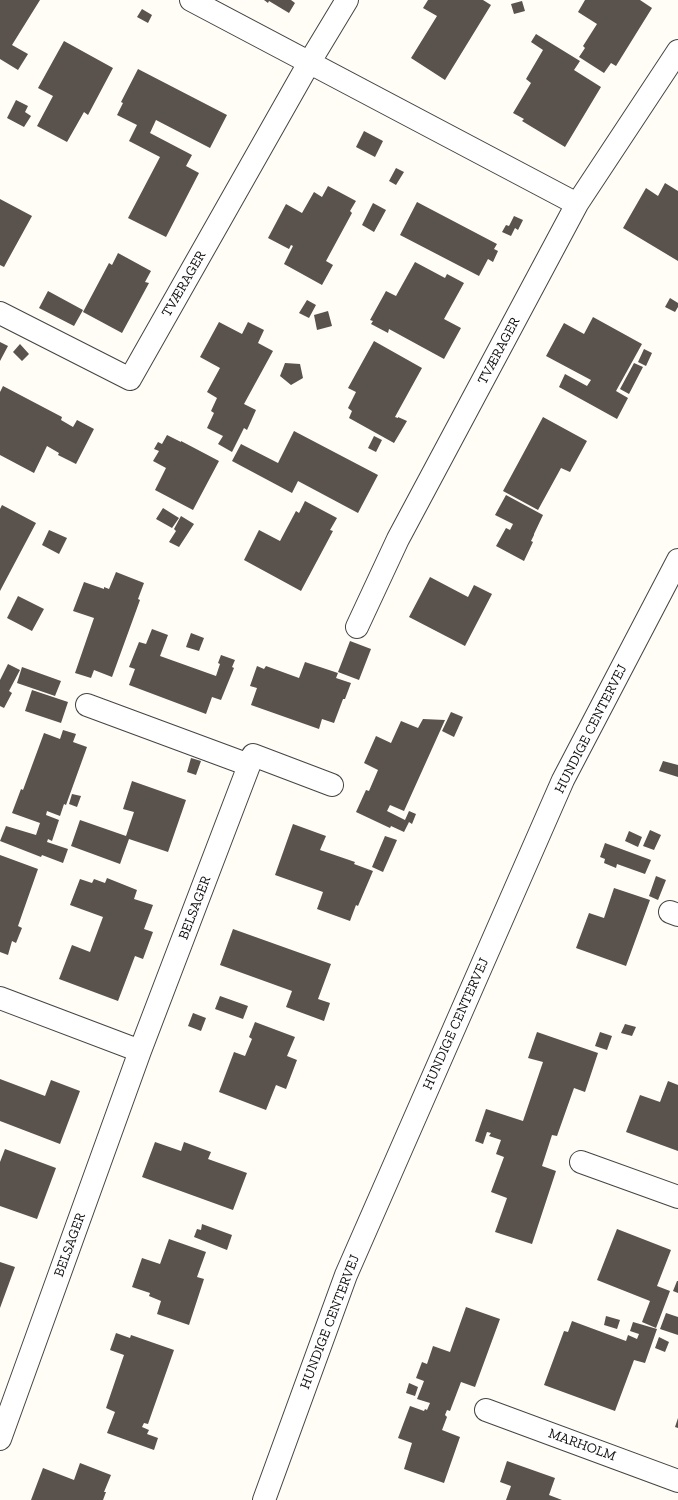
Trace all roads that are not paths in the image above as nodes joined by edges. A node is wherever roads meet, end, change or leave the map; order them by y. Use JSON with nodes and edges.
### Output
{"nodes":[{"id":1,"x":191,"y":0,"type":"edge"},
{"id":2,"x":347,"y":0,"type":"edge"},
{"id":3,"x":678,"y":51,"type":"edge"},
{"id":4,"x":309,"y":63,"type":"junction"},
{"id":5,"x":577,"y":204,"type":"junction"},
{"id":6,"x":0,"y":313,"type":"edge"},
{"id":7,"x":678,"y":560,"type":"edge"},
{"id":8,"x":357,"y":627,"type":"dead end"},
{"id":9,"x":87,"y":705,"type":"dead end"},
{"id":10,"x":249,"y":765,"type":"junction"},
{"id":11,"x":332,"y":785,"type":"dead end"},
{"id":12,"x":0,"y":998,"type":"edge"},
{"id":13,"x":140,"y":1051,"type":"junction"},
{"id":14,"x":581,"y":1162,"type":"dead end"},
{"id":15,"x":678,"y":1197,"type":"edge"},
{"id":16,"x":486,"y":1410,"type":"dead end"},
{"id":17,"x":0,"y":1439,"type":"edge"},
{"id":18,"x":678,"y":1481,"type":"edge"},
{"id":19,"x":264,"y":1500,"type":"edge"}],
"edges":[{"from":1,"to":4,"type":"street"},
{"from":2,"to":4,"type":"street","name":"TVÆRAGER"},
{"from":3,"to":5,"type":"street","name":"TVÆRAGER"},
{"from":4,"to":5,"type":"street"},
{"from":4,"to":6,"type":"street","name":"TVÆRAGER"},
{"from":5,"to":8,"type":"street","name":"TVÆRAGER"},
{"from":7,"to":19,"type":"street","name":"HUNDIGE CENTERVEJ"},
{"from":9,"to":10,"type":"street"},
{"from":10,"to":11,"type":"street"},
{"from":10,"to":13,"type":"street","name":"BELSAGER"},
{"from":12,"to":13,"type":"street"},
{"from":13,"to":17,"type":"street","name":"BELSAGER"},
{"from":14,"to":15,"type":"street"},
{"from":16,"to":18,"type":"street","name":"MARHOLM"}]}
